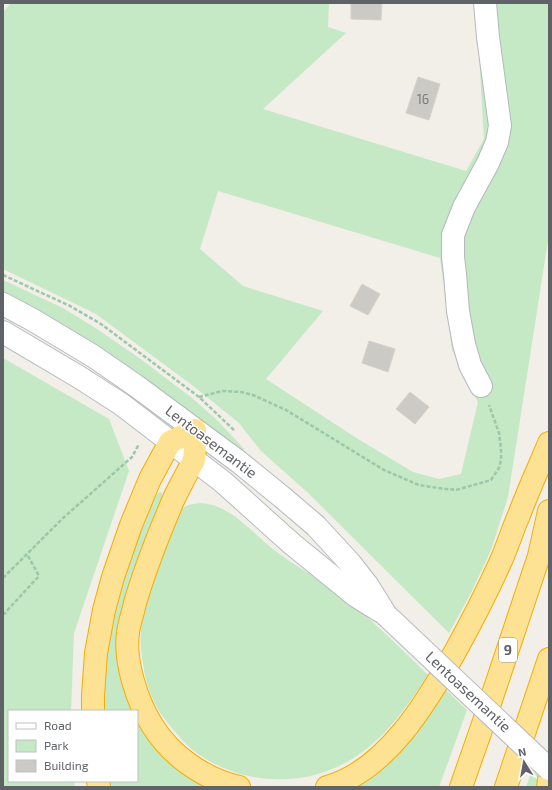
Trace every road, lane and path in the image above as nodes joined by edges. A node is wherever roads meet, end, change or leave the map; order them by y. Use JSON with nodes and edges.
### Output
{"nodes":[{"id":1,"x":485,"y":3,"type":"edge"},
{"id":2,"x":3,"y":304,"type":"edge"},
{"id":3,"x":3,"y":332,"type":"edge"},
{"id":4,"x":481,"y":386,"type":"joint"},
{"id":5,"x":199,"y":397,"type":"dead end"},
{"id":6,"x":150,"y":426,"type":"junction"},
{"id":7,"x":196,"y":430,"type":"junction"},
{"id":8,"x":170,"y":442,"type":"junction"},
{"id":9,"x":549,"y":443,"type":"edge"},
{"id":10,"x":194,"y":460,"type":"junction"},
{"id":11,"x":549,"y":511,"type":"edge"},
{"id":12,"x":27,"y":554,"type":"junction"},
{"id":13,"x":3,"y":578,"type":"edge"},
{"id":14,"x":3,"y":615,"type":"edge"},
{"id":15,"x":386,"y":615,"type":"junction"},
{"id":16,"x":549,"y":659,"type":"edge"},
{"id":17,"x":93,"y":710,"type":"edge"},
{"id":18,"x":549,"y":769,"type":"edge"},
{"id":19,"x":549,"y":780,"type":"edge"},
{"id":20,"x":239,"y":787,"type":"edge"},
{"id":21,"x":327,"y":787,"type":"edge"},
{"id":22,"x":461,"y":787,"type":"edge"},
{"id":23,"x":506,"y":787,"type":"edge"},
{"id":24,"x":548,"y":787,"type":"edge"}],
"edges":[{"from":1,"to":4,"type":"main road"},
{"from":2,"to":7,"type":"main road","name":"Lentoasemantie"},
{"from":3,"to":6,"type":"main road","name":"Lentoasemantie"},
{"from":4,"to":5,"type":"path"},
{"from":6,"to":8,"type":"main road","name":"Lentoasemantie"},
{"from":6,"to":12,"type":"path"},
{"from":7,"to":8,"type":"highway"},
{"from":7,"to":10,"type":"highway"},
{"from":7,"to":15,"type":"main road","name":"Lentoasemantie"},
{"from":8,"to":10,"type":"main road","name":"Lentoasemantie"},
{"from":8,"to":17,"type":"highway"},
{"from":9,"to":21,"type":"highway"},
{"from":10,"to":15,"type":"main road","name":"Lentoasemantie"},
{"from":10,"to":20,"type":"highway"},
{"from":11,"to":22,"type":"highway","number":"9"},
{"from":12,"to":13,"type":"path"},
{"from":12,"to":14,"type":"path"},
{"from":15,"to":18,"type":"main road","name":"Lentoasemantie","bridge":true},
{"from":16,"to":23,"type":"highway"},
{"from":19,"to":24,"type":"highway"}]}
